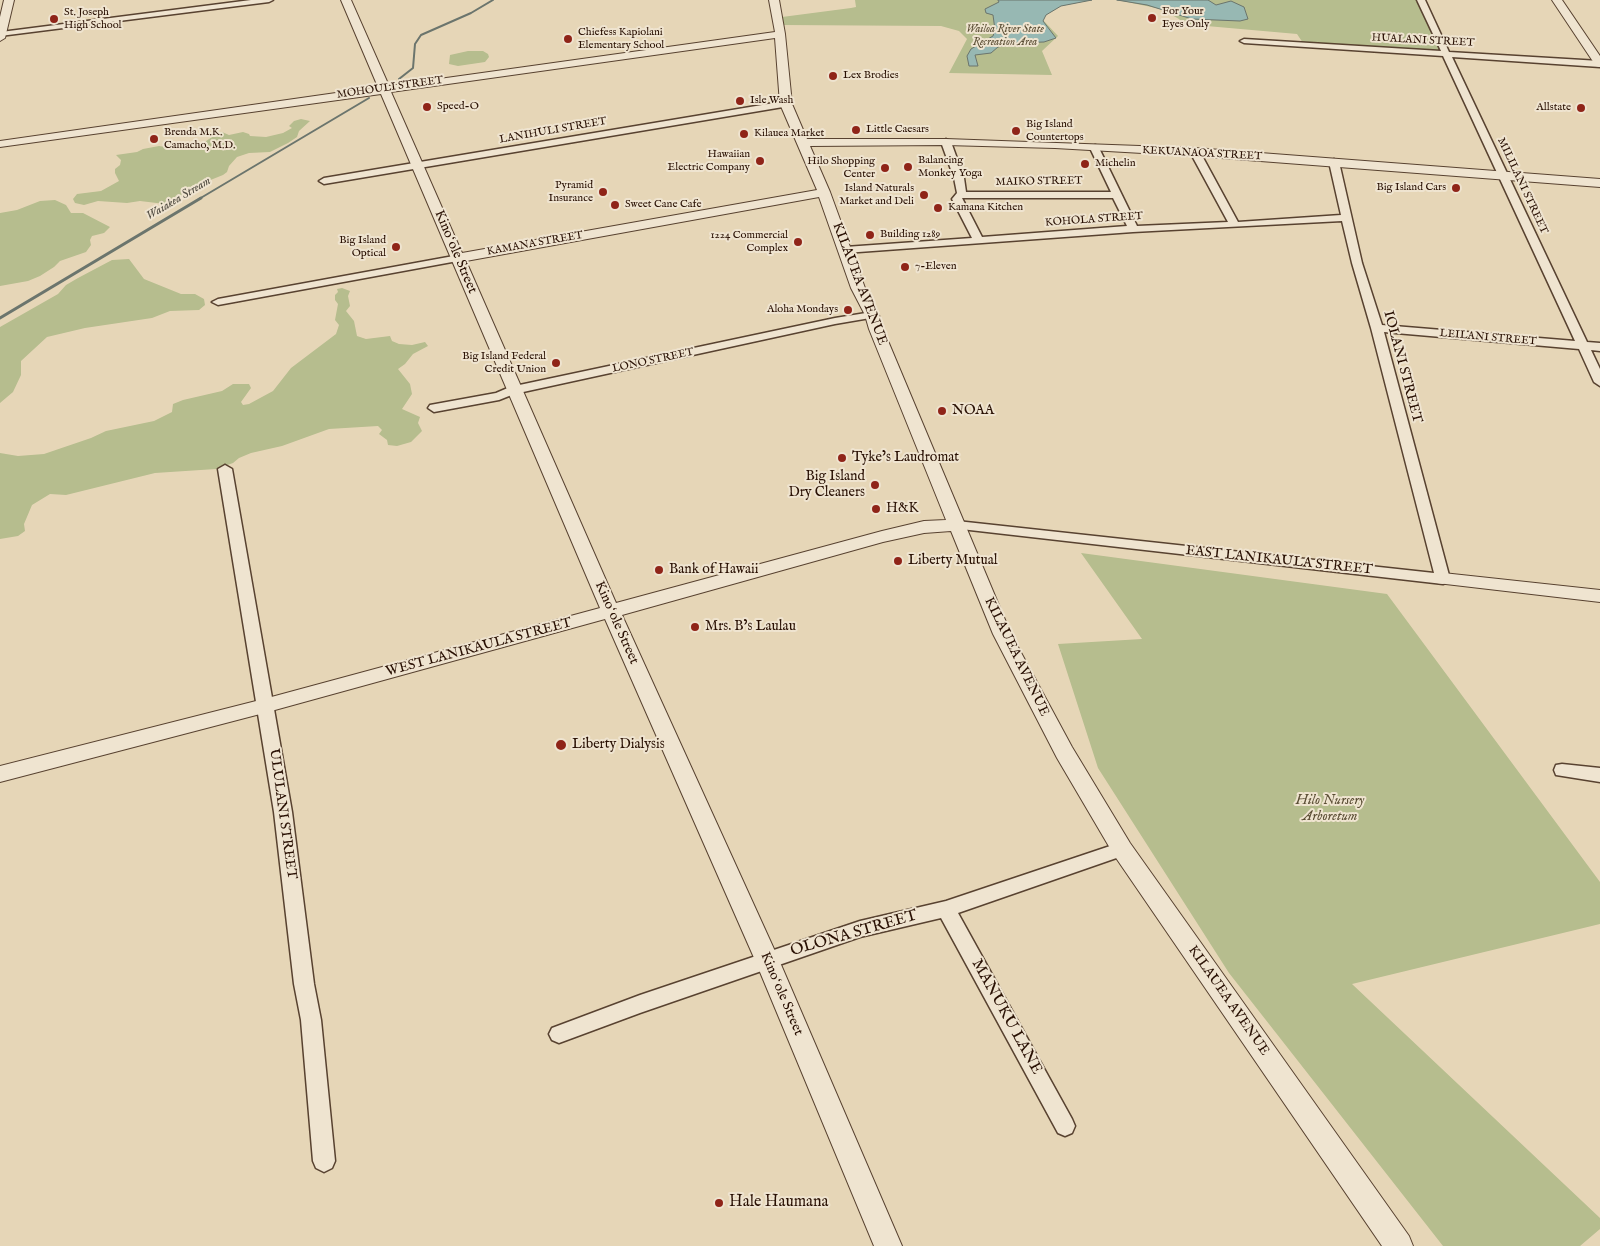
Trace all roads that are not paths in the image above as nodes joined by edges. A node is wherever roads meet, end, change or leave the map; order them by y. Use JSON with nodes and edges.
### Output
{"nodes":[{"id":1,"x":9,"y":0,"type":"edge"},
{"id":2,"x":180,"y":0,"type":"edge"},
{"id":3,"x":269,"y":0,"type":"edge"},
{"id":4,"x":346,"y":0,"type":"edge"},
{"id":5,"x":774,"y":0,"type":"edge"},
{"id":6,"x":1421,"y":0,"type":"edge"},
{"id":7,"x":1557,"y":0,"type":"edge"},
{"id":8,"x":181,"y":11,"type":"junction"},
{"id":9,"x":780,"y":34,"type":"junction"},
{"id":10,"x":1,"y":36,"type":"edge"},
{"id":11,"x":1244,"y":41,"type":"dead end"},
{"id":12,"x":1447,"y":54,"type":"junction"},
{"id":13,"x":1600,"y":64,"type":"edge"},
{"id":14,"x":386,"y":89,"type":"junction"},
{"id":15,"x":786,"y":104,"type":"junction"},
{"id":16,"x":946,"y":142,"type":"junction"},
{"id":17,"x":804,"y":143,"type":"junction"},
{"id":18,"x":0,"y":144,"type":"edge"},
{"id":19,"x":1095,"y":148,"type":"junction"},
{"id":20,"x":1195,"y":152,"type":"junction"},
{"id":21,"x":1334,"y":162,"type":"junction"},
{"id":22,"x":418,"y":166,"type":"junction"},
{"id":23,"x":1504,"y":175,"type":"junction"},
{"id":24,"x":324,"y":181,"type":"dead end"},
{"id":25,"x":1600,"y":183,"type":"edge"},
{"id":26,"x":824,"y":192,"type":"junction"},
{"id":27,"x":962,"y":195,"type":"junction"},
{"id":28,"x":1116,"y":195,"type":"junction"},
{"id":29,"x":1346,"y":218,"type":"junction"},
{"id":30,"x":1235,"y":225,"type":"junction"},
{"id":31,"x":1133,"y":229,"type":"junction"},
{"id":32,"x":979,"y":241,"type":"junction"},
{"id":33,"x":845,"y":250,"type":"junction"},
{"id":34,"x":459,"y":258,"type":"junction"},
{"id":35,"x":218,"y":302,"type":"dead end"},
{"id":36,"x":872,"y":315,"type":"junction"},
{"id":37,"x":1377,"y":328,"type":"junction"},
{"id":38,"x":1583,"y":346,"type":"junction"},
{"id":39,"x":1600,"y":347,"type":"edge"},
{"id":40,"x":1600,"y":382,"type":"edge"},
{"id":41,"x":514,"y":390,"type":"junction"},
{"id":42,"x":434,"y":408,"type":"dead end"},
{"id":43,"x":225,"y":469,"type":"dead end"},
{"id":44,"x":957,"y":525,"type":"junction"},
{"id":45,"x":1443,"y":579,"type":"junction"},
{"id":46,"x":1600,"y":596,"type":"edge"},
{"id":47,"x":610,"y":612,"type":"junction"},
{"id":48,"x":264,"y":706,"type":"junction"},
{"id":49,"x":1562,"y":770,"type":"dead end"},
{"id":50,"x":0,"y":774,"type":"edge"},
{"id":51,"x":1600,"y":775,"type":"edge"},
{"id":52,"x":1122,"y":849,"type":"junction"},
{"id":53,"x":946,"y":909,"type":"junction"},
{"id":54,"x":767,"y":960,"type":"junction"},
{"id":55,"x":559,"y":1034,"type":"dead end"},
{"id":56,"x":1065,"y":1126,"type":"dead end"},
{"id":57,"x":324,"y":1161,"type":"dead end"},
{"id":58,"x":888,"y":1246,"type":"edge"},
{"id":59,"x":1399,"y":1246,"type":"edge"}],
"edges":[{"from":1,"to":10,"type":"street"},
{"from":2,"to":8,"type":"street"},
{"from":3,"to":8,"type":"street"},
{"from":4,"to":14,"type":"street","name":"Kinoʻole Street"},
{"from":5,"to":9,"type":"street","name":"KILAUEA AVENUE"},
{"from":6,"to":12,"type":"street","name":"MILILANI STREET"},
{"from":7,"to":13,"type":"street"},
{"from":8,"to":10,"type":"street"},
{"from":9,"to":14,"type":"street","name":"MOHOULI STREET"},
{"from":9,"to":15,"type":"street","name":"KILAUEA AVENUE"},
{"from":11,"to":12,"type":"street","name":"HUALANI STREET"},
{"from":12,"to":13,"type":"street","name":"HUALANI STREET"},
{"from":12,"to":23,"type":"street","name":"MILILANI STREET"},
{"from":14,"to":18,"type":"street","name":"MOHOULI STREET"},
{"from":14,"to":22,"type":"street","name":"Kinoʻole Street"},
{"from":15,"to":17,"type":"street","name":"KILAUEA AVENUE"},
{"from":15,"to":22,"type":"street","name":"LANIHULI STREET"},
{"from":16,"to":17,"type":"street","name":"KEKUANAOA STREET"},
{"from":16,"to":19,"type":"street","name":"KEKUANAOA STREET"},
{"from":16,"to":27,"type":"street"},
{"from":17,"to":26,"type":"street","name":"KILAUEA AVENUE"},
{"from":19,"to":20,"type":"street","name":"KEKUANAOA STREET"},
{"from":19,"to":28,"type":"street"},
{"from":20,"to":21,"type":"street","name":"KEKUANAOA STREET"},
{"from":20,"to":30,"type":"street"},
{"from":21,"to":23,"type":"street","name":"KEKUANAOA STREET"},
{"from":21,"to":29,"type":"street","name":"IOLANI STREET"},
{"from":22,"to":24,"type":"street","name":"LANIHULI STREET"},
{"from":22,"to":34,"type":"street","name":"Kinoʻole Street"},
{"from":23,"to":25,"type":"street","name":"KEKUANAOA STREET"},
{"from":23,"to":38,"type":"street","name":"MILILANI STREET"},
{"from":26,"to":33,"type":"street","name":"KILAUEA AVENUE"},
{"from":26,"to":34,"type":"street","name":"KAMANA STREET"},
{"from":27,"to":28,"type":"street","name":"MAIKO STREET"},
{"from":27,"to":32,"type":"street"},
{"from":28,"to":31,"type":"street"},
{"from":29,"to":30,"type":"street","name":"KOHOLA STREET"},
{"from":29,"to":37,"type":"street","name":"IOLANI STREET"},
{"from":30,"to":31,"type":"street","name":"KOHOLA STREET"},
{"from":31,"to":32,"type":"street","name":"KOHOLA STREET"},
{"from":32,"to":33,"type":"street","name":"KOHOLA STREET"},
{"from":33,"to":36,"type":"street","name":"KILAUEA AVENUE"},
{"from":34,"to":35,"type":"street","name":"KAMANA STREET"},
{"from":34,"to":41,"type":"street","name":"Kinoʻole Street"},
{"from":36,"to":41,"type":"street","name":"LONO STREET"},
{"from":36,"to":44,"type":"street","name":"KILAUEA AVENUE"},
{"from":37,"to":38,"type":"street","name":"LEILANI STREET"},
{"from":37,"to":45,"type":"street","name":"IOLANI STREET"},
{"from":38,"to":39,"type":"street","name":"LEILANI STREET"},
{"from":38,"to":40,"type":"street","name":"MILILANI STREET"},
{"from":41,"to":42,"type":"street","name":"LONO STREET"},
{"from":41,"to":47,"type":"street","name":"Kinoʻole Street"},
{"from":43,"to":48,"type":"street","name":"ULULANI STREET"},
{"from":44,"to":45,"type":"street","name":"EAST LANIKAULA STREET"},
{"from":44,"to":47,"type":"street","name":"WEST LANIKAULA STREET"},
{"from":44,"to":52,"type":"street","name":"KILAUEA AVENUE"},
{"from":45,"to":46,"type":"street","name":"EAST LANIKAULA STREET"},
{"from":47,"to":48,"type":"street","name":"WEST LANIKAULA STREET"},
{"from":47,"to":54,"type":"street","name":"Kinoʻole Street"},
{"from":48,"to":50,"type":"street","name":"WEST LANIKAULA STREET"},
{"from":48,"to":57,"type":"street","name":"ULULANI STREET"},
{"from":49,"to":51,"type":"street"},
{"from":52,"to":53,"type":"street","name":"OLONA STREET"},
{"from":52,"to":59,"type":"street","name":"KILAUEA AVENUE"},
{"from":53,"to":54,"type":"street","name":"OLONA STREET"},
{"from":53,"to":56,"type":"street","name":"MANUKU LANE"},
{"from":54,"to":55,"type":"street","name":"OLONA STREET"},
{"from":54,"to":58,"type":"street","name":"Kinoʻole Street"}]}
